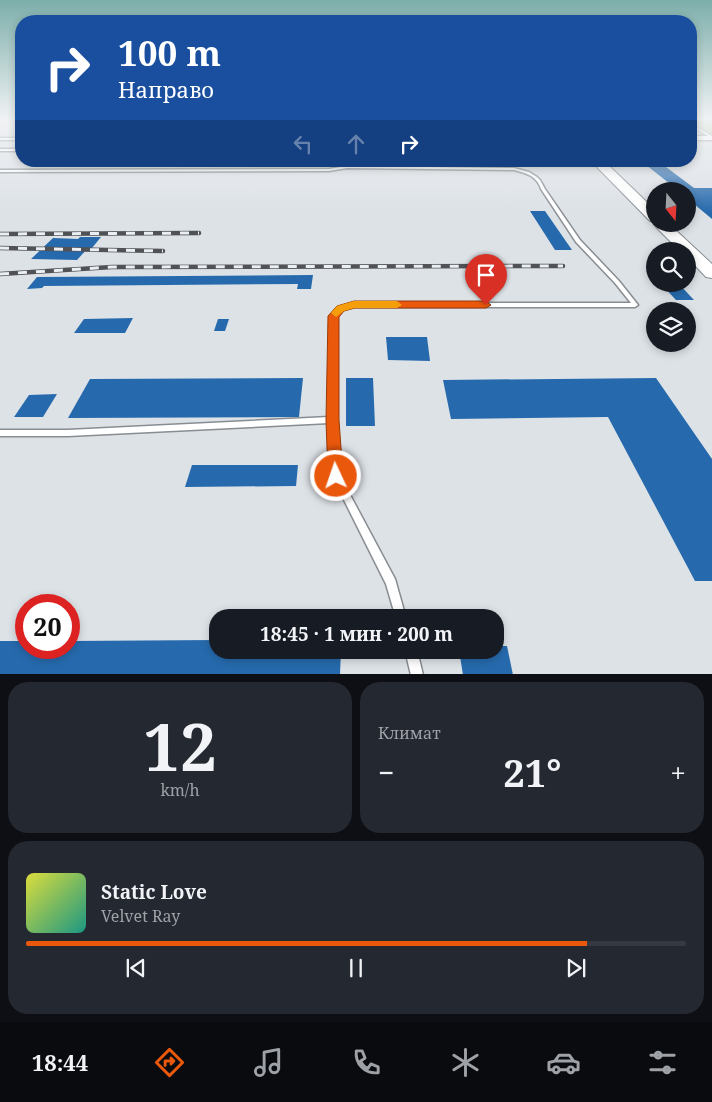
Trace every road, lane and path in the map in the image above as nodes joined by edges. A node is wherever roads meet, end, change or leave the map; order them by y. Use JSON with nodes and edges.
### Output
{"nodes":[{"id":1,"x":0,"y":150,"type":"edge"},
{"id":2,"x":14,"y":150,"type":"edge"},
{"id":3,"x":603,"y":167,"type":"edge"},
{"id":4,"x":0,"y":171,"type":"edge"},
{"id":5,"x":646,"y":209,"type":"edge"},
{"id":6,"x":669,"y":232,"type":"edge"},
{"id":7,"x":712,"y":273,"type":"edge"},
{"id":8,"x":332,"y":420,"type":"junction"},
{"id":9,"x":0,"y":433,"type":"edge"},
{"id":10,"x":398,"y":609,"type":"edge"},
{"id":11,"x":413,"y":659,"type":"edge"},
{"id":12,"x":417,"y":674,"type":"edge"}],
"edges":[{"from":1,"to":2,"type":"lane"},
{"from":3,"to":5,"type":"main road"},
{"from":4,"to":8,"type":"lane"},
{"from":6,"to":7,"type":"main road"},
{"from":8,"to":9,"type":"lane"},
{"from":8,"to":10,"type":"lane"},
{"from":11,"to":12,"type":"lane"}]}
